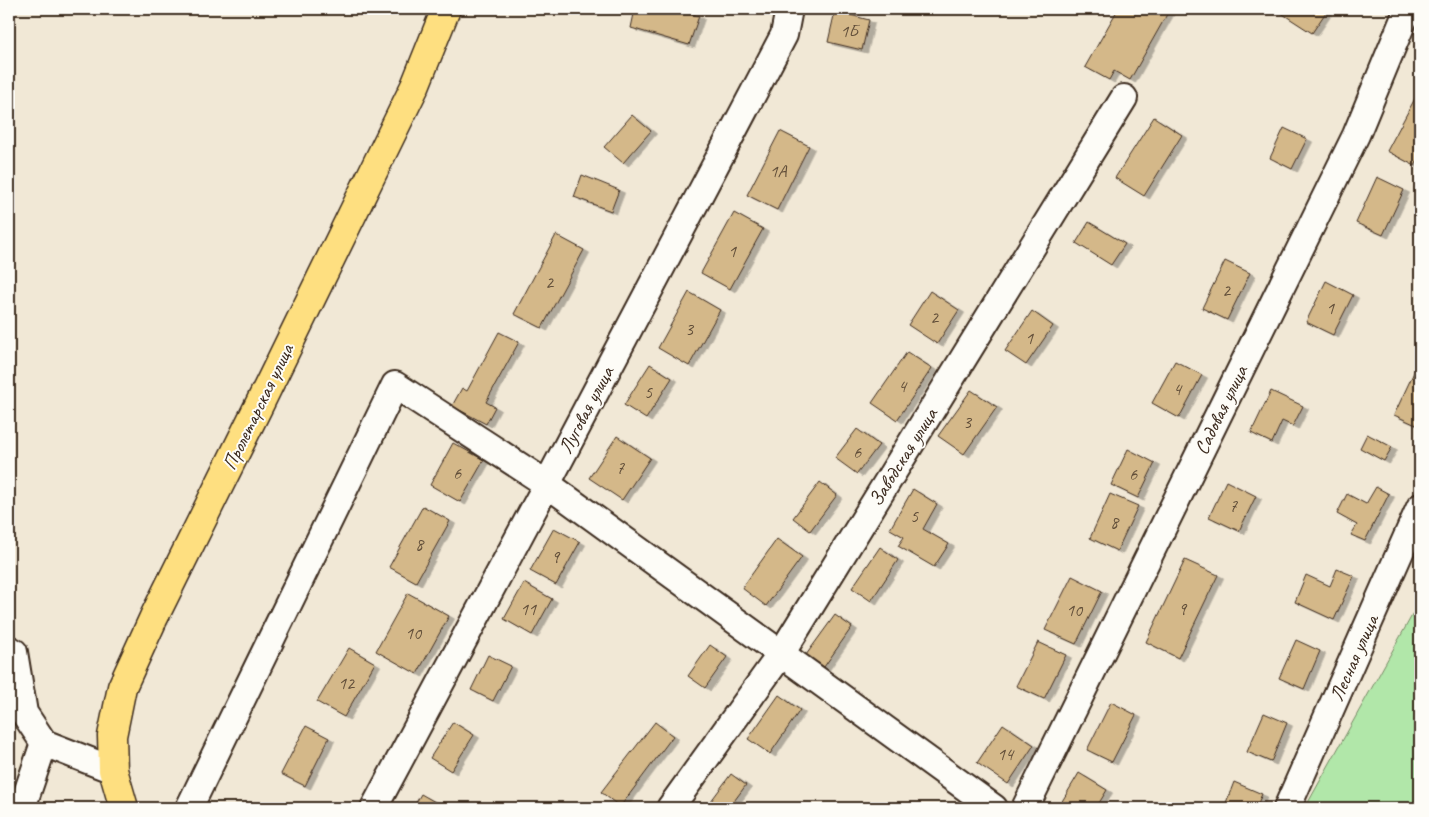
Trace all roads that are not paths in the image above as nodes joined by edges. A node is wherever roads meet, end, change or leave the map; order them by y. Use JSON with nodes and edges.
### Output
{"nodes":[{"id":1,"x":789,"y":9,"type":"edge"},
{"id":2,"x":1408,"y":9,"type":"edge"},
{"id":3,"x":445,"y":10,"type":"edge"},
{"id":4,"x":1124,"y":98,"type":"dead end"},
{"id":5,"x":547,"y":484,"type":"junction"},
{"id":6,"x":1420,"y":507,"type":"edge"},
{"id":7,"x":9,"y":649,"type":"edge"},
{"id":8,"x":781,"y":654,"type":"junction"},
{"id":9,"x":16,"y":715,"type":"edge"},
{"id":10,"x":44,"y":743,"type":"junction"},
{"id":11,"x":113,"y":770,"type":"junction"},
{"id":12,"x":22,"y":808,"type":"edge"},
{"id":13,"x":124,"y":808,"type":"edge"},
{"id":14,"x":188,"y":808,"type":"edge"},
{"id":15,"x":374,"y":808,"type":"edge"},
{"id":16,"x":670,"y":808,"type":"edge"},
{"id":17,"x":994,"y":808,"type":"edge"},
{"id":18,"x":1025,"y":808,"type":"edge"},
{"id":19,"x":1287,"y":808,"type":"edge"}],
"edges":[{"from":1,"to":5,"type":"street","name":"Луговая улица"},
{"from":2,"to":18,"type":"street","name":"Садовая улица"},
{"from":3,"to":11,"type":"main road","name":"Пролетарская улица"},
{"from":4,"to":8,"type":"street","name":"Заводская улица"},
{"from":5,"to":8,"type":"street"},
{"from":5,"to":14,"type":"street"},
{"from":5,"to":15,"type":"street","name":"Луговая улица"},
{"from":6,"to":19,"type":"street","name":"Лесная улица"},
{"from":7,"to":9,"type":"street"},
{"from":8,"to":16,"type":"street","name":"Заводская улица"},
{"from":8,"to":17,"type":"street"},
{"from":9,"to":10,"type":"street"},
{"from":10,"to":11,"type":"street"},
{"from":10,"to":12,"type":"street"},
{"from":11,"to":13,"type":"main road","name":"Пролетарская улица"}]}
